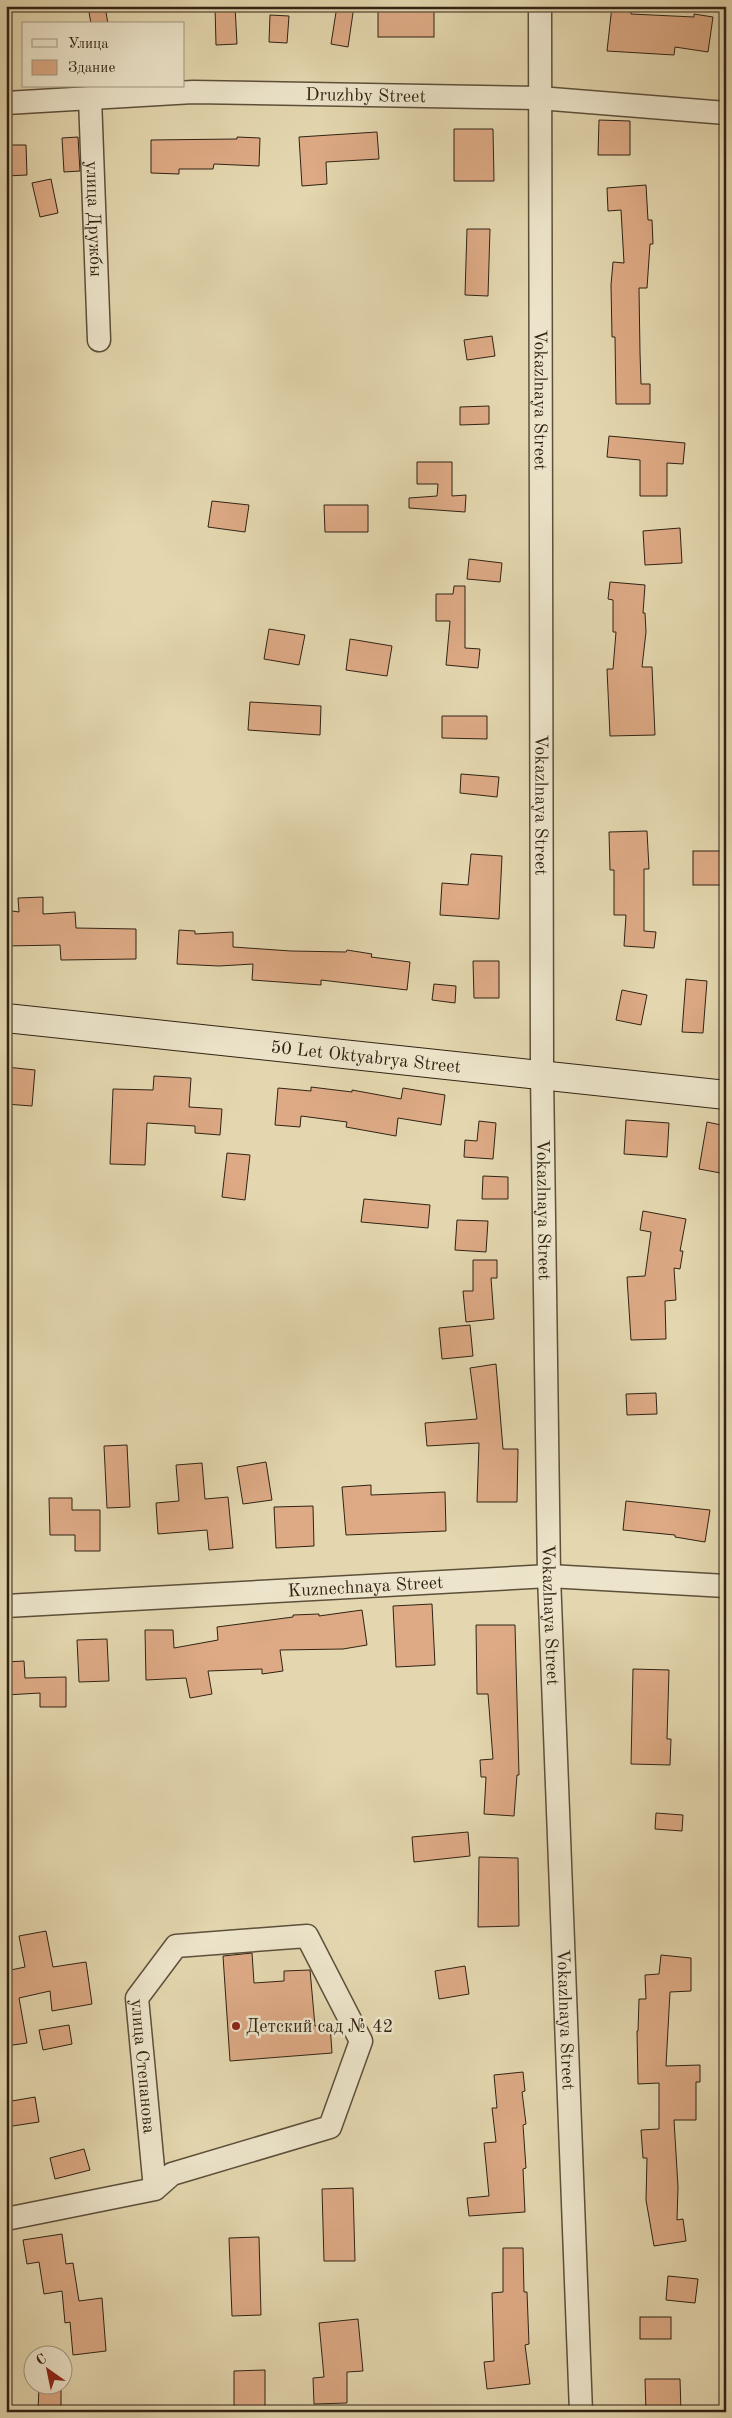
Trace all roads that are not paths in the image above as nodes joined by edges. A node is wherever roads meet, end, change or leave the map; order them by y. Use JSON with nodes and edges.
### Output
{"nodes":[{"id":1,"x":540,"y":6,"type":"edge"},
{"id":2,"x":90,"y":98,"type":"junction"},
{"id":3,"x":539,"y":98,"type":"junction"},
{"id":4,"x":6,"y":103,"type":"edge"},
{"id":5,"x":726,"y":113,"type":"edge"},
{"id":6,"x":99,"y":340,"type":"dead end"},
{"id":7,"x":6,"y":1018,"type":"edge"},
{"id":8,"x":542,"y":1074,"type":"junction"},
{"id":9,"x":726,"y":1095,"type":"edge"},
{"id":10,"x":549,"y":1576,"type":"junction"},
{"id":11,"x":726,"y":1586,"type":"edge"},
{"id":12,"x":6,"y":1606,"type":"edge"},
{"id":13,"x":155,"y":2189,"type":"junction"},
{"id":14,"x":6,"y":2219,"type":"edge"},
{"id":15,"x":575,"y":2411,"type":"edge"}],
"edges":[{"from":1,"to":3,"type":"street","name":"Vokazlnaya Street"},
{"from":2,"to":3,"type":"street","name":"Druzhby Street"},
{"from":2,"to":4,"type":"street","name":"Druzhby Street"},
{"from":2,"to":6,"type":"street","name":"улица Дружбы"},
{"from":3,"to":5,"type":"street","name":"Druzhby Street"},
{"from":3,"to":8,"type":"street","name":"Vokazlnaya Street"},
{"from":7,"to":8,"type":"street","name":"50 Let Oktyabrya Street"},
{"from":8,"to":9,"type":"street","name":"50 Let Oktyabrya Street"},
{"from":8,"to":10,"type":"street","name":"Vokazlnaya Street"},
{"from":10,"to":11,"type":"street","name":"Kuznechnaya Street"},
{"from":10,"to":12,"type":"street","name":"Kuznechnaya Street"},
{"from":10,"to":15,"type":"street","name":"Vokazlnaya Street"},
{"from":13,"to":13,"type":"street","name":"улица Степанова"},
{"from":13,"to":14,"type":"street","name":"улица Степанова"}]}
